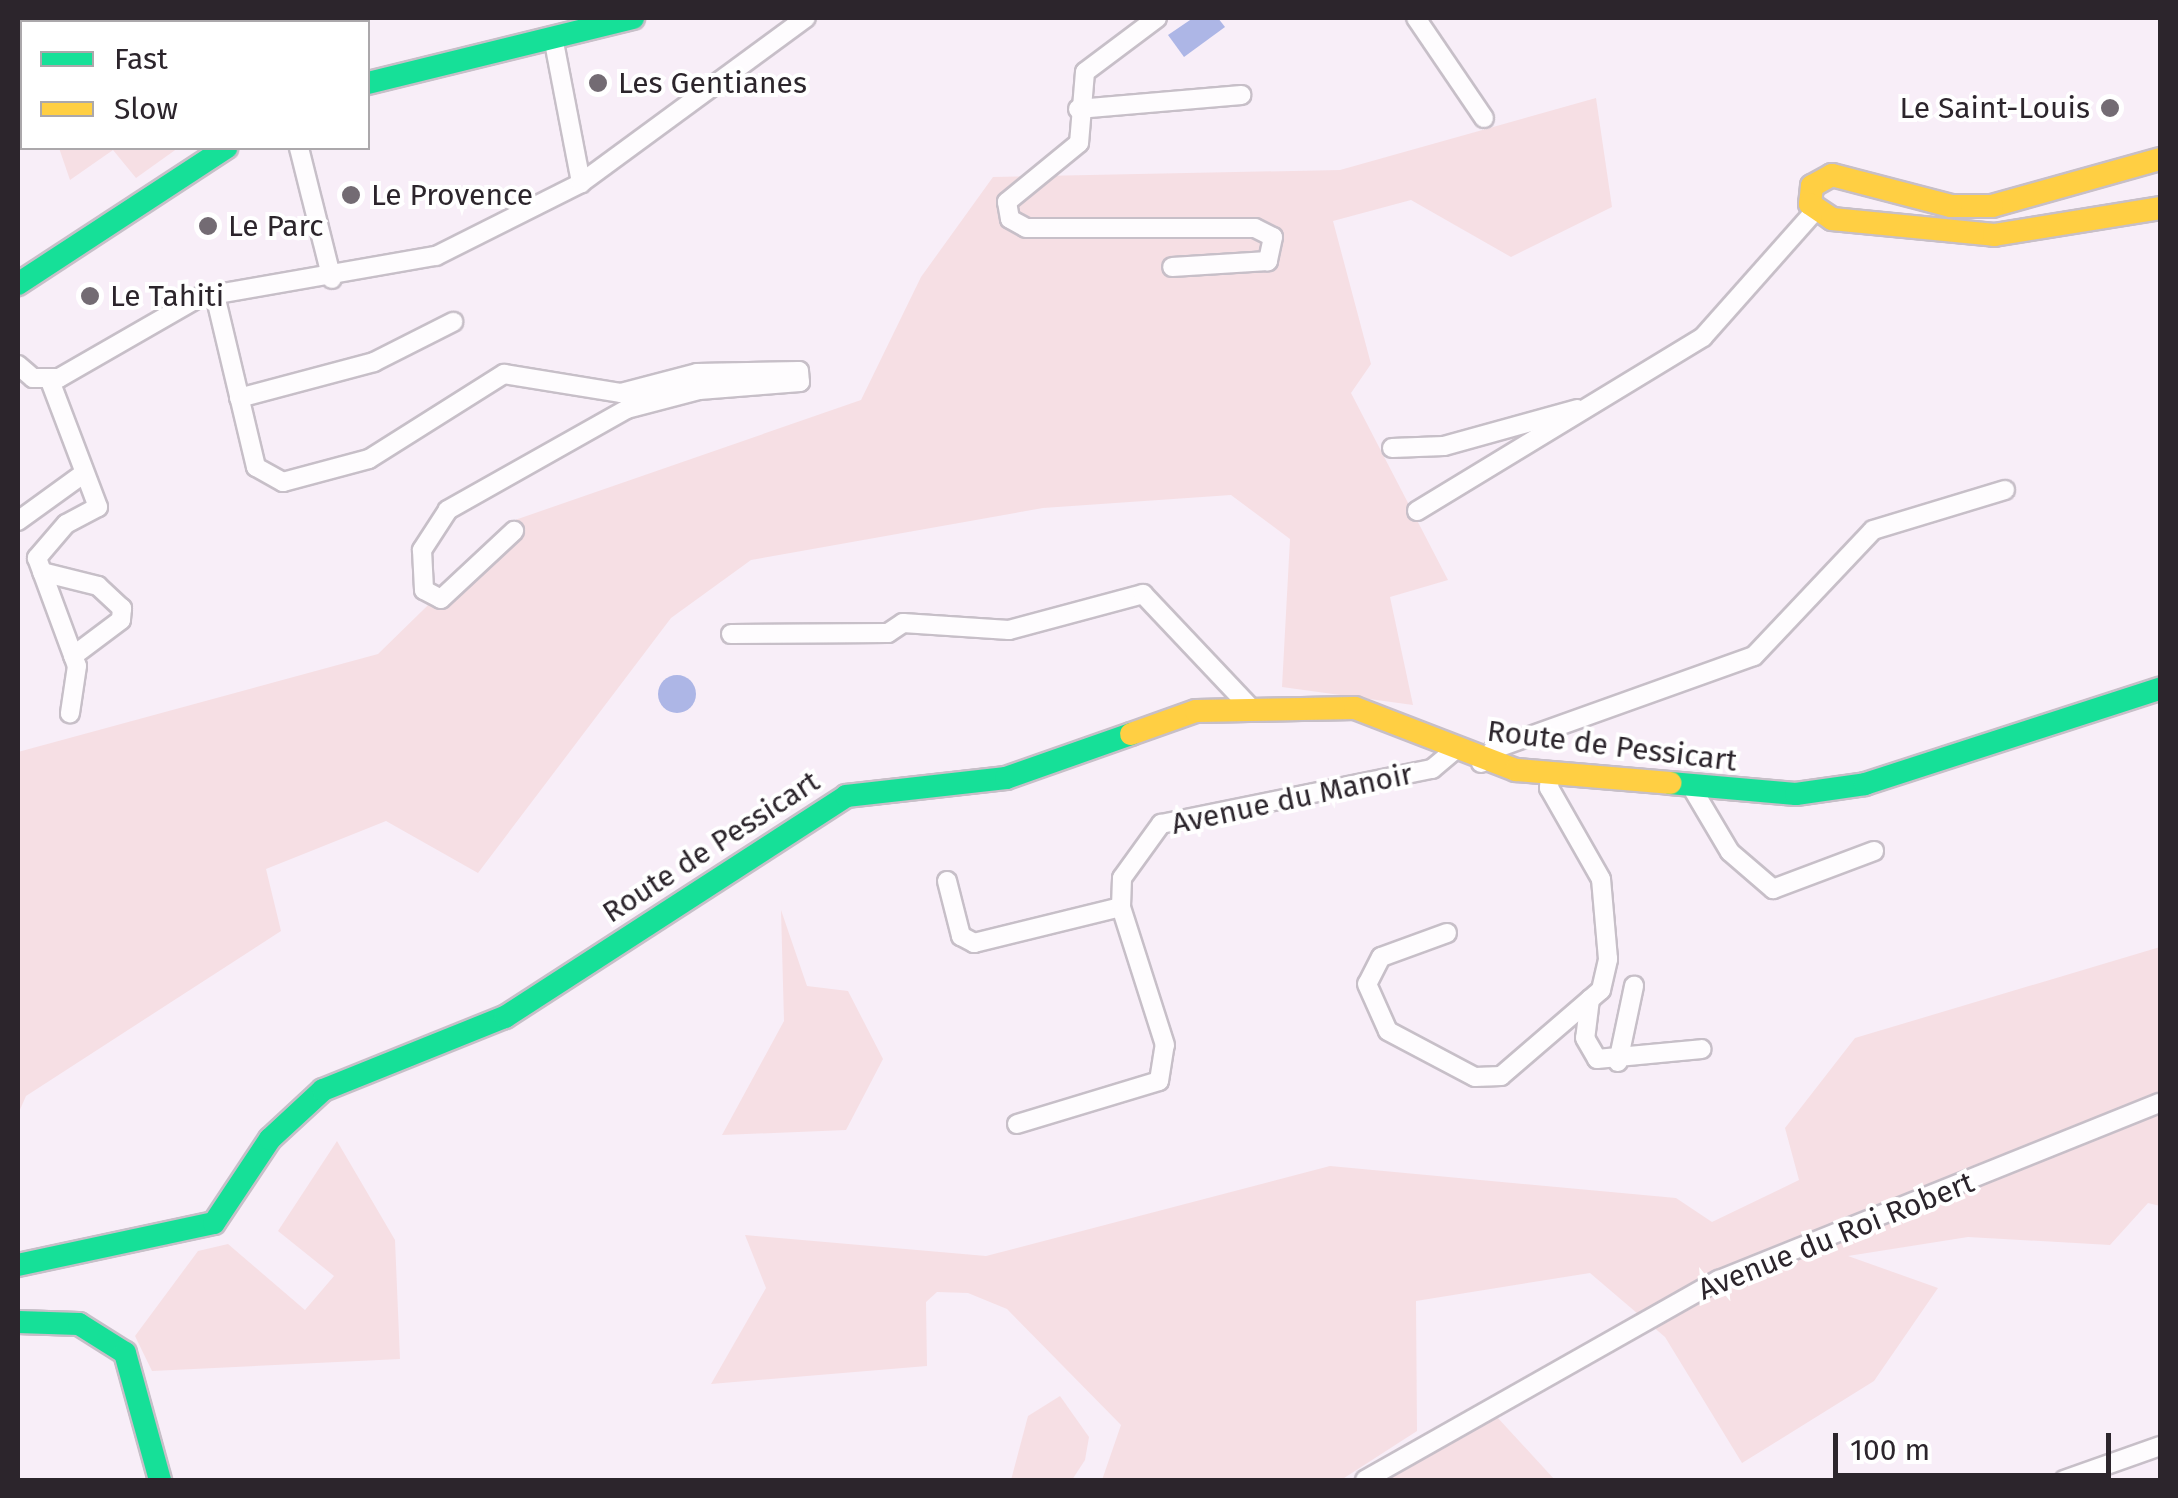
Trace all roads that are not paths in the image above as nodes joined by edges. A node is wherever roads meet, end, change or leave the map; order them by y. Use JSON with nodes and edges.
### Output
{"nodes":[{"id":1,"x":633,"y":18,"type":"edge"},
{"id":2,"x":806,"y":18,"type":"edge"},
{"id":3,"x":1157,"y":18,"type":"edge"},
{"id":4,"x":1416,"y":18,"type":"edge"},
{"id":5,"x":554,"y":37,"type":"junction"},
{"id":6,"x":370,"y":83,"type":"edge"},
{"id":7,"x":1241,"y":95,"type":"dead end"},
{"id":8,"x":1078,"y":109,"type":"junction"},
{"id":9,"x":1484,"y":118,"type":"dead end"},
{"id":10,"x":223,"y":150,"type":"edge"},
{"id":11,"x":300,"y":150,"type":"edge"},
{"id":12,"x":2160,"y":159,"type":"edge"},
{"id":13,"x":581,"y":183,"type":"junction"},
{"id":14,"x":2160,"y":208,"type":"edge"},
{"id":15,"x":1814,"y":212,"type":"junction"},
{"id":16,"x":1172,"y":267,"type":"dead end"},
{"id":17,"x":332,"y":279,"type":"junction"},
{"id":18,"x":18,"y":284,"type":"edge"},
{"id":19,"x":214,"y":295,"type":"junction"},
{"id":20,"x":452,"y":322,"type":"dead end"},
{"id":21,"x":18,"y":366,"type":"edge"},
{"id":22,"x":48,"y":378,"type":"junction"},
{"id":23,"x":239,"y":398,"type":"junction"},
{"id":24,"x":1587,"y":407,"type":"junction"},
{"id":25,"x":1392,"y":448,"type":"dead end"},
{"id":26,"x":83,"y":474,"type":"junction"},
{"id":27,"x":2005,"y":490,"type":"dead end"},
{"id":28,"x":1417,"y":510,"type":"dead end"},
{"id":29,"x":18,"y":522,"type":"edge"},
{"id":30,"x":514,"y":531,"type":"dead end"},
{"id":31,"x":42,"y":572,"type":"junction"},
{"id":32,"x":731,"y":634,"type":"dead end"},
{"id":33,"x":73,"y":656,"type":"junction"},
{"id":34,"x":2160,"y":689,"type":"edge"},
{"id":35,"x":1248,"y":706,"type":"junction"},
{"id":36,"x":70,"y":713,"type":"dead end"},
{"id":37,"x":1452,"y":752,"type":"junction"},
{"id":38,"x":1481,"y":762,"type":"junction"},
{"id":39,"x":1550,"y":773,"type":"junction"},
{"id":40,"x":1692,"y":788,"type":"junction"},
{"id":41,"x":1874,"y":851,"type":"dead end"},
{"id":42,"x":947,"y":881,"type":"dead end"},
{"id":43,"x":1121,"y":907,"type":"junction"},
{"id":44,"x":1447,"y":934,"type":"dead end"},
{"id":45,"x":1634,"y":986,"type":"dead end"},
{"id":46,"x":1590,"y":999,"type":"junction"},
{"id":47,"x":1702,"y":1049,"type":"dead end"},
{"id":48,"x":1618,"y":1062,"type":"junction"},
{"id":49,"x":2160,"y":1104,"type":"edge"},
{"id":50,"x":1017,"y":1124,"type":"dead end"},
{"id":51,"x":18,"y":1265,"type":"edge"},
{"id":52,"x":18,"y":1322,"type":"edge"},
{"id":53,"x":2160,"y":1446,"type":"edge"},
{"id":54,"x":160,"y":1480,"type":"edge"},
{"id":55,"x":1366,"y":1480,"type":"edge"},
{"id":56,"x":2064,"y":1480,"type":"edge"}],
"edges":[{"from":1,"to":5,"type":"street"},
{"from":2,"to":13,"type":"street"},
{"from":3,"to":8,"type":"street"},
{"from":4,"to":9,"type":"street"},
{"from":5,"to":6,"type":"street"},
{"from":5,"to":13,"type":"street"},
{"from":7,"to":8,"type":"street"},
{"from":8,"to":16,"type":"street"},
{"from":10,"to":18,"type":"street"},
{"from":11,"to":17,"type":"street"},
{"from":12,"to":15,"type":"street"},
{"from":13,"to":17,"type":"street"},
{"from":14,"to":15,"type":"street"},
{"from":15,"to":24,"type":"street"},
{"from":17,"to":19,"type":"street"},
{"from":19,"to":22,"type":"street"},
{"from":19,"to":23,"type":"street"},
{"from":20,"to":23,"type":"street"},
{"from":21,"to":22,"type":"street"},
{"from":22,"to":26,"type":"street"},
{"from":23,"to":30,"type":"street"},
{"from":24,"to":25,"type":"street"},
{"from":24,"to":28,"type":"street"},
{"from":26,"to":29,"type":"street"},
{"from":26,"to":31,"type":"street"},
{"from":27,"to":38,"type":"street"},
{"from":31,"to":33,"type":"street"},
{"from":31,"to":33,"type":"street"},
{"from":32,"to":35,"type":"street"},
{"from":33,"to":36,"type":"street"},
{"from":34,"to":40,"type":"street","name":"Route de Pessicart"},
{"from":35,"to":37,"type":"street","name":"Route de Pessicart"},
{"from":35,"to":51,"type":"street","name":"Route de Pessicart"},
{"from":37,"to":38,"type":"street","name":"Route de Pessicart"},
{"from":37,"to":43,"type":"street","name":"Avenue du Manoir"},
{"from":38,"to":39,"type":"street","name":"Route de Pessicart"},
{"from":39,"to":40,"type":"street","name":"Route de Pessicart"},
{"from":39,"to":46,"type":"street"},
{"from":40,"to":41,"type":"street"},
{"from":42,"to":43,"type":"street"},
{"from":43,"to":50,"type":"street"},
{"from":44,"to":46,"type":"street"},
{"from":45,"to":48,"type":"street"},
{"from":46,"to":48,"type":"street"},
{"from":47,"to":48,"type":"street"},
{"from":49,"to":55,"type":"street","name":"Avenue du Roi Robert"},
{"from":52,"to":54,"type":"street"},
{"from":53,"to":56,"type":"street"}]}
